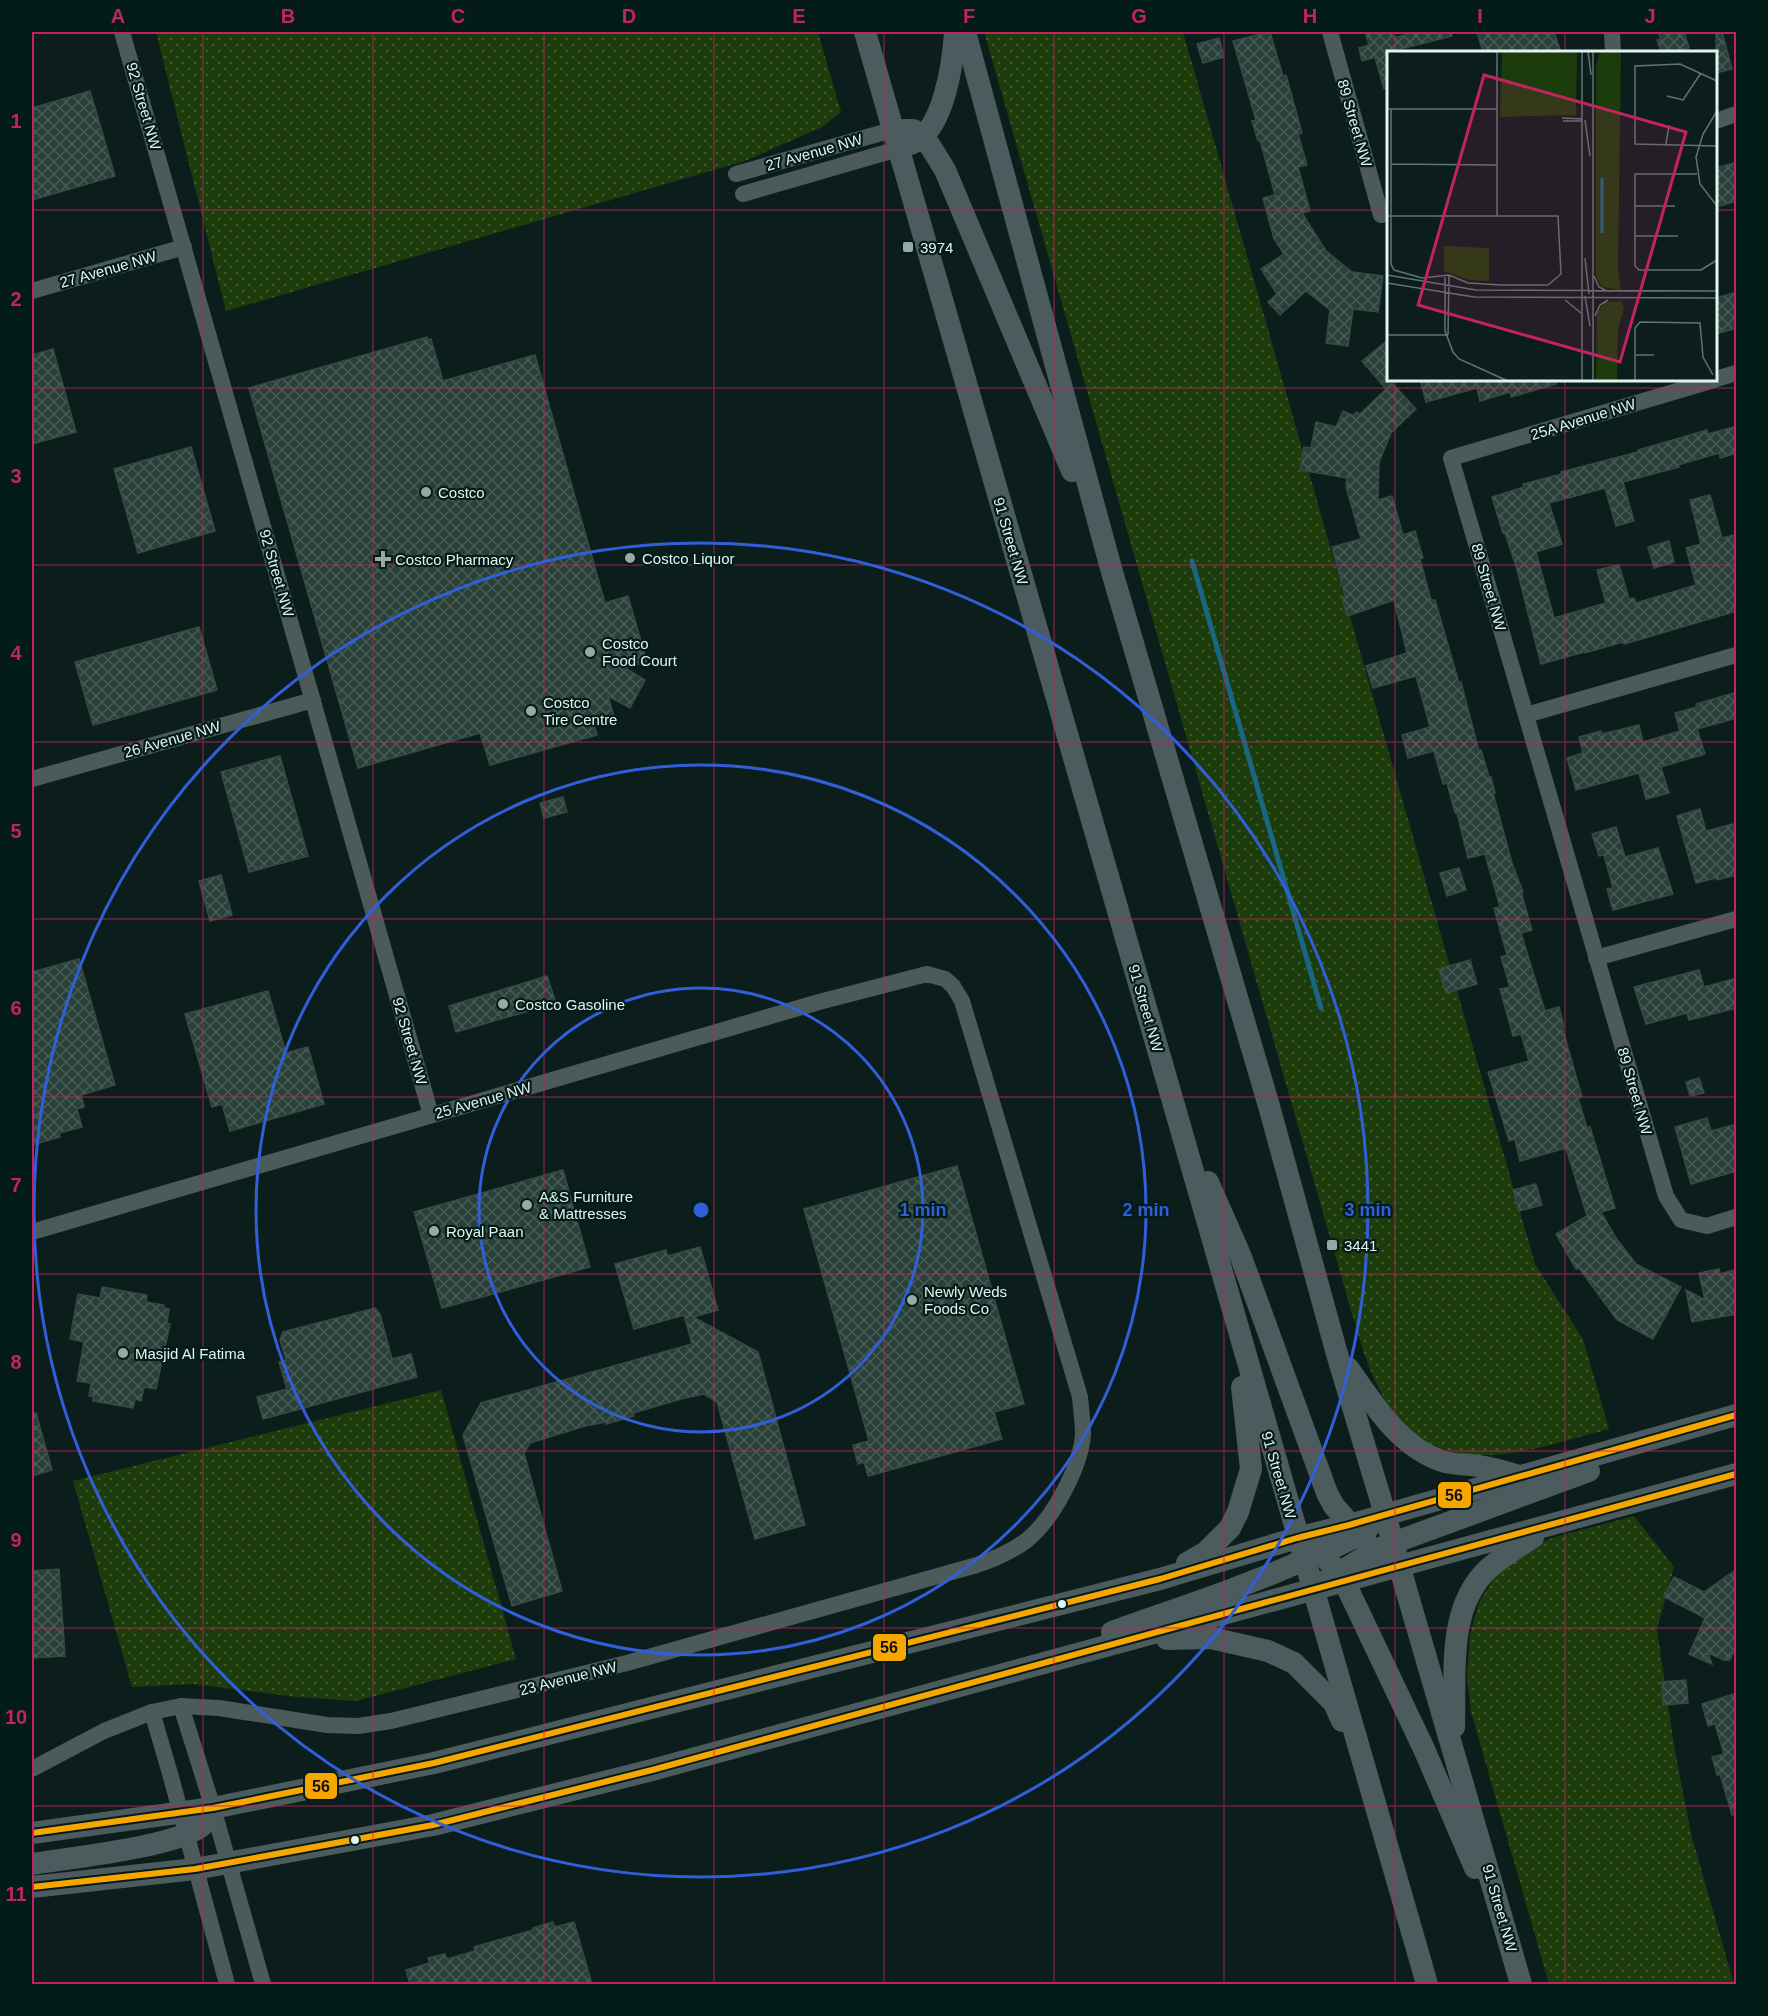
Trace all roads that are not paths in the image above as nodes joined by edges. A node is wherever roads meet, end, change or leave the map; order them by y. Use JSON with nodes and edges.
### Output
{"nodes":[{"id":1,"x":122,"y":32,"type":"edge"},
{"id":2,"x":865,"y":32,"type":"edge"},
{"id":3,"x":955,"y":32,"type":"edge"},
{"id":4,"x":965,"y":32,"type":"edge"},
{"id":5,"x":1330,"y":32,"type":"edge"},
{"id":6,"x":1612,"y":32,"type":"edge"},
{"id":7,"x":1613,"y":51,"type":"edge"},
{"id":8,"x":1737,"y":114,"type":"edge"},
{"id":9,"x":1717,"y":121,"type":"edge"},
{"id":10,"x":924,"y":136,"type":"junction"},
{"id":11,"x":895,"y":140,"type":"junction"},
{"id":12,"x":736,"y":174,"type":"dead end"},
{"id":13,"x":743,"y":194,"type":"dead end"},
{"id":14,"x":1385,"y":214,"type":"edge"},
{"id":15,"x":184,"y":248,"type":"junction"},
{"id":16,"x":32,"y":291,"type":"edge"},
{"id":17,"x":1737,"y":373,"type":"edge"},
{"id":18,"x":1717,"y":378,"type":"edge"},
{"id":19,"x":1708,"y":381,"type":"edge"},
{"id":20,"x":1451,"y":458,"type":"joint"},
{"id":21,"x":1112,"y":572,"type":"junction"},
{"id":22,"x":1737,"y":655,"type":"edge"},
{"id":23,"x":313,"y":699,"type":"junction"},
{"id":24,"x":1526,"y":715,"type":"junction"},
{"id":25,"x":32,"y":779,"type":"edge"},
{"id":26,"x":1737,"y":919,"type":"edge"},
{"id":27,"x":1596,"y":958,"type":"junction"},
{"id":28,"x":1174,"y":1109,"type":"junction"},
{"id":29,"x":431,"y":1115,"type":"junction"},
{"id":30,"x":1737,"y":1217,"type":"edge"},
{"id":31,"x":32,"y":1232,"type":"edge"},
{"id":32,"x":1230,"y":1303,"type":"junction"},
{"id":33,"x":1337,"y":1354,"type":"junction"},
{"id":34,"x":1737,"y":1416,"type":"edge"},
{"id":35,"x":1737,"y":1474,"type":"edge"},
{"id":36,"x":1520,"y":1476,"type":"junction"},
{"id":37,"x":1072,"y":1477,"type":"joint"},
{"id":38,"x":1385,"y":1514,"type":"junction"},
{"id":39,"x":1550,"y":1526,"type":"junction"},
{"id":40,"x":1297,"y":1538,"type":"junction"},
{"id":41,"x":1369,"y":1538,"type":"junction"},
{"id":42,"x":1313,"y":1557,"type":"junction"},
{"id":43,"x":1399,"y":1566,"type":"junction"},
{"id":44,"x":1342,"y":1577,"type":"junction"},
{"id":45,"x":1160,"y":1579,"type":"junction"},
{"id":46,"x":1313,"y":1591,"type":"junction"},
{"id":47,"x":1133,"y":1640,"type":"junction"},
{"id":48,"x":958,"y":1688,"type":"junction"},
{"id":49,"x":181,"y":1706,"type":"junction"},
{"id":50,"x":152,"y":1712,"type":"junction"},
{"id":51,"x":1453,"y":1747,"type":"junction"},
{"id":52,"x":1364,"y":1766,"type":"junction"},
{"id":53,"x":32,"y":1769,"type":"edge"},
{"id":54,"x":213,"y":1808,"type":"junction"},
{"id":55,"x":32,"y":1833,"type":"edge"},
{"id":56,"x":188,"y":1842,"type":"junction"},
{"id":57,"x":226,"y":1855,"type":"junction"},
{"id":58,"x":32,"y":1864,"type":"edge"},
{"id":59,"x":32,"y":1887,"type":"edge"},
{"id":60,"x":1520,"y":1981,"type":"edge"},
{"id":61,"x":227,"y":1984,"type":"edge"},
{"id":62,"x":263,"y":1984,"type":"edge"},
{"id":63,"x":1427,"y":1984,"type":"edge"}],
"edges":[{"from":1,"to":15,"type":"street","name":"92 Street NW"},
{"from":2,"to":11,"type":"main road","name":"91 Street NW"},
{"from":3,"to":10,"type":"main road"},
{"from":4,"to":21,"type":"main road"},
{"from":5,"to":14,"type":"street","name":"89 Street NW"},
{"from":6,"to":7,"type":"street"},
{"from":8,"to":9,"type":"street"},
{"from":10,"to":11,"type":"main road"},
{"from":10,"to":21,"type":"main road"},
{"from":11,"to":12,"type":"street","name":"27 Avenue NW"},
{"from":11,"to":13,"type":"street","name":"27 Avenue NW"},
{"from":11,"to":28,"type":"main road","name":"91 Street NW"},
{"from":15,"to":16,"type":"street","name":"27 Avenue NW"},
{"from":15,"to":23,"type":"street","name":"92 Street NW"},
{"from":17,"to":18,"type":"street","name":"25A Avenue NW"},
{"from":19,"to":20,"type":"street","name":"25A Avenue NW"},
{"from":20,"to":24,"type":"street","name":"89 Street NW"},
{"from":21,"to":33,"type":"main road"},
{"from":22,"to":24,"type":"street"},
{"from":23,"to":25,"type":"street","name":"26 Avenue NW"},
{"from":23,"to":29,"type":"street","name":"92 Street NW"},
{"from":24,"to":27,"type":"street","name":"89 Street NW"},
{"from":26,"to":27,"type":"street"},
{"from":27,"to":30,"type":"street","name":"89 Street NW"},
{"from":28,"to":32,"type":"main road","name":"91 Street NW"},
{"from":28,"to":41,"type":"main road"},
{"from":29,"to":31,"type":"street","name":"25 Avenue NW"},
{"from":29,"to":37,"type":"street","name":"25 Avenue NW"},
{"from":32,"to":40,"type":"main road","name":"91 Street NW"},
{"from":32,"to":45,"type":"main road"},
{"from":33,"to":36,"type":"main road"},
{"from":33,"to":38,"type":"main road"},
{"from":34,"to":36,"type":"main road"},
{"from":34,"to":41,"type":"main road"},
{"from":35,"to":39,"type":"main road"},
{"from":36,"to":38,"type":"main road"},
{"from":37,"to":49,"type":"street","name":"23 Avenue NW"},
{"from":38,"to":41,"type":"main road"},
{"from":38,"to":41,"type":"main road"},
{"from":39,"to":43,"type":"main road"},
{"from":39,"to":51,"type":"main road"},
{"from":40,"to":41,"type":"main road"},
{"from":40,"to":42,"type":"main road","name":"91 Street NW"},
{"from":40,"to":45,"type":"main road"},
{"from":41,"to":42,"type":"main road"},
{"from":41,"to":43,"type":"main road"},
{"from":41,"to":44,"type":"main road"},
{"from":42,"to":44,"type":"main road"},
{"from":42,"to":46,"type":"main road","name":"91 Street NW"},
{"from":42,"to":48,"type":"main road"},
{"from":43,"to":44,"type":"main road"},
{"from":43,"to":51,"type":"main road","name":"91 Street NW"},
{"from":44,"to":46,"type":"main road"},
{"from":44,"to":60,"type":"main road"},
{"from":45,"to":54,"type":"main road"},
{"from":46,"to":47,"type":"main road"},
{"from":46,"to":52,"type":"main road","name":"91 Street NW"},
{"from":47,"to":48,"type":"main road"},
{"from":47,"to":52,"type":"main road"},
{"from":48,"to":57,"type":"main road"},
{"from":49,"to":50,"type":"street","name":"23 Avenue NW"},
{"from":49,"to":54,"type":"street"},
{"from":50,"to":53,"type":"street","name":"23 Avenue NW"},
{"from":50,"to":56,"type":"street"},
{"from":51,"to":60,"type":"main road","name":"91 Street NW"},
{"from":52,"to":63,"type":"main road","name":"91 Street NW"},
{"from":54,"to":56,"type":"main road"},
{"from":54,"to":57,"type":"street"},
{"from":55,"to":56,"type":"main road"},
{"from":56,"to":57,"type":"main road"},
{"from":56,"to":58,"type":"main road"},
{"from":56,"to":59,"type":"main road"},
{"from":56,"to":61,"type":"street"},
{"from":57,"to":62,"type":"street"}]}
